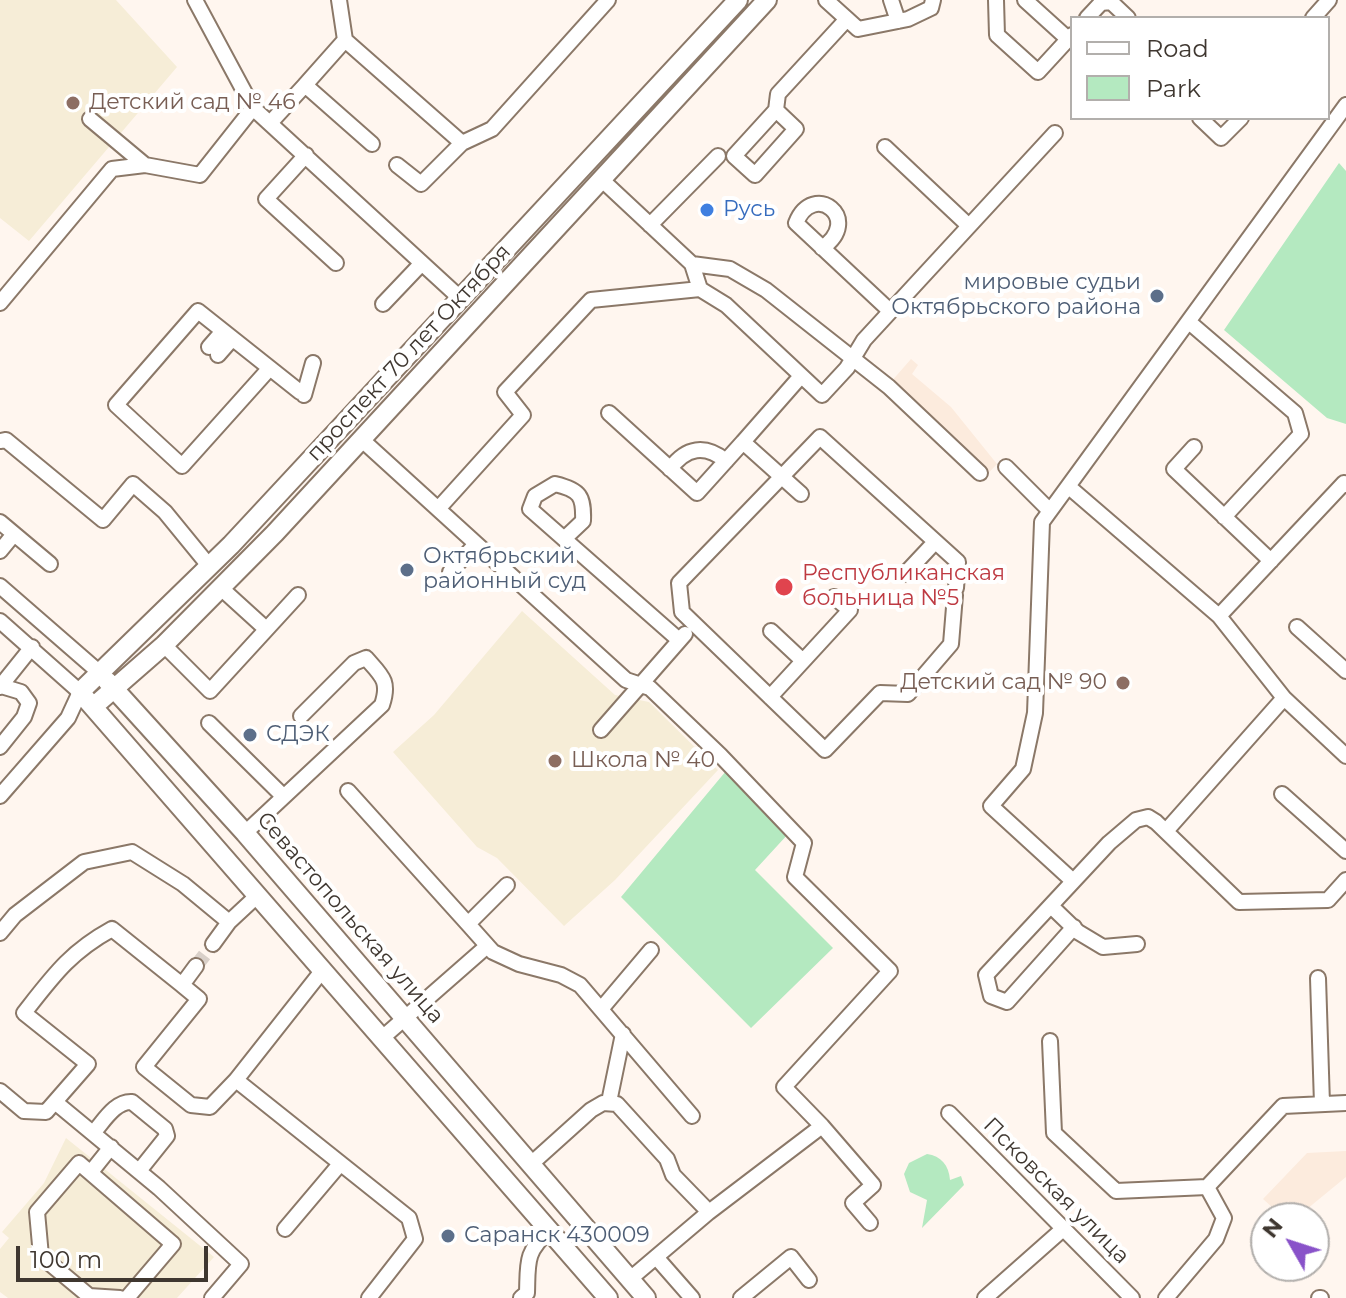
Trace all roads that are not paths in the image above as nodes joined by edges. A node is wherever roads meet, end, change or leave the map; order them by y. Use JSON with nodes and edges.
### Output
{"nodes":[{"id":1,"x":195,"y":0,"type":"edge"},
{"id":2,"x":339,"y":0,"type":"edge"},
{"id":3,"x":608,"y":0,"type":"edge"},
{"id":4,"x":738,"y":0,"type":"edge"},
{"id":5,"x":767,"y":0,"type":"edge"},
{"id":6,"x":826,"y":0,"type":"edge"},
{"id":7,"x":891,"y":0,"type":"edge"},
{"id":8,"x":933,"y":0,"type":"edge"},
{"id":9,"x":996,"y":0,"type":"edge"},
{"id":10,"x":1025,"y":0,"type":"edge"},
{"id":11,"x":1329,"y":0,"type":"edge"},
{"id":12,"x":1119,"y":3,"type":"edge"},
{"id":13,"x":1089,"y":16,"type":"edge"},
{"id":14,"x":1315,"y":16,"type":"edge"},
{"id":15,"x":847,"y":19,"type":"junction"},
{"id":16,"x":898,"y":21,"type":"junction"},
{"id":17,"x":1070,"y":37,"type":"edge"},
{"id":18,"x":345,"y":40,"type":"junction"},
{"id":19,"x":305,"y":85,"type":"junction"},
{"id":20,"x":1346,"y":105,"type":"edge"},
{"id":21,"x":253,"y":108,"type":"junction"},
{"id":22,"x":776,"y":110,"type":"junction"},
{"id":23,"x":90,"y":119,"type":"dead end"},
{"id":24,"x":1202,"y":120,"type":"edge"},
{"id":25,"x":1239,"y":120,"type":"edge"},
{"id":26,"x":271,"y":122,"type":"junction"},
{"id":27,"x":1055,"y":133,"type":"dead end"},
{"id":28,"x":462,"y":143,"type":"junction"},
{"id":29,"x":372,"y":144,"type":"dead end"},
{"id":30,"x":885,"y":147,"type":"dead end"},
{"id":31,"x":306,"y":155,"type":"junction"},
{"id":32,"x":718,"y":156,"type":"dead end"},
{"id":33,"x":145,"y":165,"type":"junction"},
{"id":34,"x":397,"y":165,"type":"dead end"},
{"id":35,"x":585,"y":165,"type":"junction"},
{"id":36,"x":601,"y":179,"type":"junction"},
{"id":37,"x":650,"y":225,"type":"junction"},
{"id":38,"x":969,"y":226,"type":"junction"},
{"id":39,"x":822,"y":248,"type":"dead end"},
{"id":40,"x":336,"y":263,"type":"dead end"},
{"id":41,"x":422,"y":263,"type":"junction"},
{"id":42,"x":692,"y":264,"type":"junction"},
{"id":43,"x":700,"y":289,"type":"junction"},
{"id":44,"x":460,"y":298,"type":"junction"},
{"id":45,"x":0,"y":303,"type":"edge"},
{"id":46,"x":383,"y":304,"type":"dead end"},
{"id":47,"x":890,"y":311,"type":"junction"},
{"id":48,"x":478,"y":314,"type":"junction"},
{"id":49,"x":1189,"y":322,"type":"junction"},
{"id":50,"x":227,"y":335,"type":"junction"},
{"id":51,"x":214,"y":351,"type":"dead end"},
{"id":52,"x":853,"y":358,"type":"junction"},
{"id":53,"x":313,"y":363,"type":"dead end"},
{"id":54,"x":269,"y":369,"type":"junction"},
{"id":55,"x":801,"y":376,"type":"junction"},
{"id":56,"x":609,"y":413,"type":"dead end"},
{"id":57,"x":339,"y":427,"type":"junction"},
{"id":58,"x":361,"y":439,"type":"junction"},
{"id":59,"x":0,"y":441,"type":"edge"},
{"id":60,"x":743,"y":442,"type":"junction"},
{"id":61,"x":1194,"y":447,"type":"dead end"},
{"id":62,"x":726,"y":461,"type":"junction"},
{"id":63,"x":1006,"y":467,"type":"dead end"},
{"id":64,"x":670,"y":469,"type":"junction"},
{"id":65,"x":980,"y":473,"type":"dead end"},
{"id":66,"x":782,"y":477,"type":"junction"},
{"id":67,"x":1346,"y":485,"type":"edge"},
{"id":68,"x":1069,"y":487,"type":"junction"},
{"id":69,"x":801,"y":494,"type":"dead end"},
{"id":70,"x":438,"y":509,"type":"junction"},
{"id":71,"x":1050,"y":511,"type":"junction"},
{"id":72,"x":1224,"y":517,"type":"junction"},
{"id":73,"x":0,"y":522,"type":"edge"},
{"id":74,"x":14,"y":534,"type":"junction"},
{"id":75,"x":564,"y":539,"type":"dead end"},
{"id":76,"x":935,"y":542,"type":"junction"},
{"id":77,"x":476,"y":544,"type":"junction"},
{"id":78,"x":0,"y":551,"type":"edge"},
{"id":79,"x":1271,"y":561,"type":"junction"},
{"id":80,"x":50,"y":564,"type":"dead end"},
{"id":81,"x":210,"y":567,"type":"junction"},
{"id":82,"x":450,"y":572,"type":"dead end"},
{"id":83,"x":905,"y":574,"type":"dead end"},
{"id":84,"x":0,"y":586,"type":"edge"},
{"id":85,"x":222,"y":589,"type":"junction"},
{"id":86,"x":298,"y":595,"type":"dead end"},
{"id":87,"x":834,"y":597,"type":"dead end"},
{"id":88,"x":1219,"y":616,"type":"junction"},
{"id":89,"x":0,"y":621,"type":"edge"},
{"id":90,"x":694,"y":623,"type":"junction"},
{"id":91,"x":1297,"y":627,"type":"dead end"},
{"id":92,"x":266,"y":629,"type":"junction"},
{"id":93,"x":771,"y":631,"type":"dead end"},
{"id":94,"x":679,"y":640,"type":"junction"},
{"id":95,"x":164,"y":645,"type":"junction"},
{"id":96,"x":32,"y":647,"type":"junction"},
{"id":97,"x":803,"y":661,"type":"junction"},
{"id":98,"x":1343,"y":662,"type":"edge"},
{"id":99,"x":100,"y":673,"type":"junction"},
{"id":100,"x":639,"y":685,"type":"junction"},
{"id":101,"x":0,"y":686,"type":"edge"},
{"id":102,"x":114,"y":690,"type":"junction"},
{"id":103,"x":80,"y":692,"type":"junction"},
{"id":104,"x":770,"y":697,"type":"junction"},
{"id":105,"x":1284,"y":698,"type":"junction"},
{"id":106,"x":93,"y":707,"type":"junction"},
{"id":107,"x":301,"y":716,"type":"dead end"},
{"id":108,"x":68,"y":718,"type":"junction"},
{"id":109,"x":209,"y":723,"type":"dead end"},
{"id":110,"x":601,"y":730,"type":"dead end"},
{"id":111,"x":0,"y":747,"type":"edge"},
{"id":112,"x":1346,"y":756,"type":"edge"},
{"id":113,"x":348,"y":791,"type":"dead end"},
{"id":114,"x":1282,"y":794,"type":"dead end"},
{"id":115,"x":0,"y":796,"type":"edge"},
{"id":116,"x":283,"y":796,"type":"junction"},
{"id":117,"x":1166,"y":831,"type":"junction"},
{"id":118,"x":245,"y":833,"type":"junction"},
{"id":119,"x":1346,"y":851,"type":"edge"},
{"id":120,"x":1346,"y":880,"type":"edge"},
{"id":121,"x":1073,"y":881,"type":"junction"},
{"id":122,"x":507,"y":885,"type":"dead end"},
{"id":123,"x":258,"y":895,"type":"junction"},
{"id":124,"x":1051,"y":906,"type":"junction"},
{"id":125,"x":229,"y":922,"type":"junction"},
{"id":126,"x":468,"y":924,"type":"junction"},
{"id":127,"x":1074,"y":927,"type":"junction"},
{"id":128,"x":0,"y":933,"type":"edge"},
{"id":129,"x":213,"y":944,"type":"tunnel mouth"},
{"id":130,"x":1137,"y":944,"type":"dead end"},
{"id":131,"x":486,"y":947,"type":"junction"},
{"id":132,"x":651,"y":950,"type":"dead end"},
{"id":133,"x":196,"y":966,"type":"tunnel mouth"},
{"id":134,"x":322,"y":971,"type":"junction"},
{"id":135,"x":1318,"y":978,"type":"dead end"},
{"id":136,"x":182,"y":985,"type":"junction"},
{"id":137,"x":602,"y":1008,"type":"junction"},
{"id":138,"x":406,"y":1018,"type":"junction"},
{"id":139,"x":623,"y":1034,"type":"junction"},
{"id":140,"x":381,"y":1039,"type":"junction"},
{"id":141,"x":1050,"y":1041,"type":"dead end"},
{"id":142,"x":236,"y":1080,"type":"junction"},
{"id":143,"x":0,"y":1091,"type":"edge"},
{"id":144,"x":55,"y":1102,"type":"junction"},
{"id":145,"x":609,"y":1102,"type":"junction"},
{"id":146,"x":1346,"y":1103,"type":"edge"},
{"id":147,"x":1322,"y":1104,"type":"junction"},
{"id":148,"x":949,"y":1113,"type":"dead end"},
{"id":149,"x":692,"y":1116,"type":"dead end"},
{"id":150,"x":822,"y":1126,"type":"junction"},
{"id":151,"x":93,"y":1133,"type":"junction"},
{"id":152,"x":111,"y":1147,"type":"junction"},
{"id":153,"x":340,"y":1164,"type":"junction"},
{"id":154,"x":531,"y":1164,"type":"junction"},
{"id":155,"x":139,"y":1171,"type":"junction"},
{"id":156,"x":91,"y":1172,"type":"junction"},
{"id":157,"x":1207,"y":1187,"type":"junction"},
{"id":158,"x":709,"y":1212,"type":"junction"},
{"id":159,"x":870,"y":1223,"type":"dead end"},
{"id":160,"x":285,"y":1229,"type":"dead end"},
{"id":161,"x":1063,"y":1229,"type":"junction"},
{"id":162,"x":549,"y":1231,"type":"junction"},
{"id":163,"x":656,"y":1257,"type":"junction"},
{"id":164,"x":630,"y":1279,"type":"junction"},
{"id":165,"x":809,"y":1280,"type":"dead end"},
{"id":166,"x":120,"y":1298,"type":"edge"},
{"id":167,"x":127,"y":1298,"type":"edge"},
{"id":168,"x":212,"y":1298,"type":"edge"},
{"id":169,"x":369,"y":1298,"type":"edge"},
{"id":170,"x":521,"y":1298,"type":"edge"},
{"id":171,"x":608,"y":1298,"type":"edge"},
{"id":172,"x":646,"y":1298,"type":"edge"},
{"id":173,"x":692,"y":1298,"type":"edge"},
{"id":174,"x":741,"y":1298,"type":"edge"},
{"id":175,"x":985,"y":1298,"type":"edge"},
{"id":176,"x":1132,"y":1298,"type":"edge"},
{"id":177,"x":1166,"y":1298,"type":"edge"}],
"edges":[{"from":1,"to":21,"type":"street"},
{"from":2,"to":18,"type":"street"},
{"from":3,"to":28,"type":"street"},
{"from":4,"to":35,"type":"main road","name":"проспект 70 лет Октября"},
{"from":5,"to":36,"type":"main road","name":"проспект 70 лет Октября"},
{"from":6,"to":15,"type":"street"},
{"from":7,"to":16,"type":"street"},
{"from":8,"to":16,"type":"street"},
{"from":9,"to":17,"type":"street"},
{"from":10,"to":17,"type":"street"},
{"from":11,"to":14,"type":"street"},
{"from":12,"to":13,"type":"street"},
{"from":15,"to":16,"type":"street"},
{"from":15,"to":22,"type":"street"},
{"from":18,"to":19,"type":"street"},
{"from":18,"to":28,"type":"street"},
{"from":19,"to":26,"type":"street"},
{"from":19,"to":29,"type":"street"},
{"from":20,"to":49,"type":"street"},
{"from":21,"to":26,"type":"street"},
{"from":21,"to":33,"type":"street"},
{"from":22,"to":22,"type":"street"},
{"from":23,"to":33,"type":"street"},
{"from":24,"to":25,"type":"street"},
{"from":26,"to":31,"type":"street"},
{"from":27,"to":38,"type":"street"},
{"from":28,"to":34,"type":"street"},
{"from":30,"to":38,"type":"street"},
{"from":31,"to":40,"type":"street"},
{"from":31,"to":41,"type":"street"},
{"from":32,"to":37,"type":"street"},
{"from":33,"to":45,"type":"street"},
{"from":35,"to":36,"type":"main road"},
{"from":35,"to":44,"type":"main road","name":"проспект 70 лет Октября"},
{"from":36,"to":37,"type":"street"},
{"from":36,"to":48,"type":"main road","name":"проспект 70 лет Октября"},
{"from":37,"to":42,"type":"street"},
{"from":38,"to":47,"type":"street"},
{"from":39,"to":47,"type":"street"},
{"from":41,"to":44,"type":"street"},
{"from":41,"to":46,"type":"street"},
{"from":42,"to":43,"type":"street"},
{"from":42,"to":52,"type":"street"},
{"from":43,"to":55,"type":"street"},
{"from":43,"to":70,"type":"street"},
{"from":44,"to":48,"type":"main road"},
{"from":44,"to":57,"type":"main road","name":"проспект 70 лет Октября"},
{"from":47,"to":52,"type":"street"},
{"from":48,"to":58,"type":"main road","name":"проспект 70 лет Октября"},
{"from":49,"to":68,"type":"street"},
{"from":49,"to":72,"type":"street"},
{"from":50,"to":51,"type":"street"},
{"from":50,"to":54,"type":"street"},
{"from":50,"to":54,"type":"street"},
{"from":52,"to":55,"type":"street"},
{"from":52,"to":65,"type":"street"},
{"from":53,"to":54,"type":"street"},
{"from":55,"to":60,"type":"street"},
{"from":56,"to":64,"type":"street"},
{"from":57,"to":58,"type":"main road"},
{"from":57,"to":81,"type":"main road","name":"проспект 70 лет Октября"},
{"from":58,"to":70,"type":"street"},
{"from":58,"to":85,"type":"main road","name":"проспект 70 лет Октября"},
{"from":59,"to":81,"type":"street"},
{"from":60,"to":62,"type":"street"},
{"from":60,"to":66,"type":"street"},
{"from":61,"to":72,"type":"street"},
{"from":62,"to":64,"type":"street"},
{"from":62,"to":64,"type":"street"},
{"from":63,"to":71,"type":"street"},
{"from":66,"to":69,"type":"street"},
{"from":66,"to":76,"type":"street"},
{"from":66,"to":90,"type":"street"},
{"from":67,"to":79,"type":"street"},
{"from":68,"to":71,"type":"street"},
{"from":68,"to":88,"type":"street"},
{"from":70,"to":77,"type":"street"},
{"from":71,"to":121,"type":"street"},
{"from":72,"to":79,"type":"street"},
{"from":73,"to":74,"type":"street"},
{"from":74,"to":78,"type":"street"},
{"from":74,"to":80,"type":"street"},
{"from":75,"to":94,"type":"street"},
{"from":76,"to":83,"type":"street"},
{"from":76,"to":104,"type":"street"},
{"from":77,"to":82,"type":"street"},
{"from":77,"to":100,"type":"street"},
{"from":79,"to":88,"type":"street"},
{"from":81,"to":99,"type":"main road","name":"проспект 70 лет Октября"},
{"from":84,"to":99,"type":"street","name":"Севастопольская улица"},
{"from":85,"to":92,"type":"street"},
{"from":85,"to":95,"type":"main road","name":"проспект 70 лет Октября"},
{"from":86,"to":92,"type":"street"},
{"from":87,"to":97,"type":"street"},
{"from":88,"to":105,"type":"street"},
{"from":89,"to":96,"type":"street"},
{"from":90,"to":94,"type":"street"},
{"from":90,"to":104,"type":"street"},
{"from":91,"to":98,"type":"street"},
{"from":92,"to":95,"type":"street"},
{"from":93,"to":97,"type":"street"},
{"from":94,"to":100,"type":"street"},
{"from":95,"to":102,"type":"main road","name":"проспект 70 лет Октября"},
{"from":96,"to":101,"type":"street"},
{"from":96,"to":103,"type":"street"},
{"from":97,"to":104,"type":"street"},
{"from":99,"to":102,"type":"main road","name":"Севастопольская улица"},
{"from":99,"to":103,"type":"main road","name":"проспект 70 лет Октября"},
{"from":100,"to":110,"type":"street"},
{"from":100,"to":150,"type":"street"},
{"from":101,"to":111,"type":"street"},
{"from":102,"to":106,"type":"main road","name":"проспект 70 лет Октября"},
{"from":102,"to":118,"type":"main road","name":"Севастопольская улица"},
{"from":103,"to":106,"type":"main road"},
{"from":103,"to":108,"type":"street","name":"проспект 70 лет Октября"},
{"from":105,"to":112,"type":"street"},
{"from":105,"to":117,"type":"street"},
{"from":106,"to":108,"type":"street","name":"проспект 70 лет Октября"},
{"from":106,"to":123,"type":"main road"},
{"from":107,"to":116,"type":"street"},
{"from":108,"to":115,"type":"street","name":"проспект 70 лет Октября"},
{"from":109,"to":116,"type":"street"},
{"from":113,"to":126,"type":"street"},
{"from":114,"to":119,"type":"street"},
{"from":116,"to":118,"type":"street"},
{"from":117,"to":120,"type":"street"},
{"from":117,"to":121,"type":"street"},
{"from":118,"to":138,"type":"main road","name":"Севастопольская улица"},
{"from":121,"to":124,"type":"street"},
{"from":122,"to":126,"type":"street"},
{"from":123,"to":125,"type":"street"},
{"from":123,"to":134,"type":"main road"},
{"from":124,"to":127,"type":"street"},
{"from":124,"to":127,"type":"street"},
{"from":125,"to":128,"type":"street"},
{"from":125,"to":129,"type":"street"},
{"from":126,"to":131,"type":"street"},
{"from":127,"to":130,"type":"street"},
{"from":131,"to":137,"type":"street"},
{"from":131,"to":138,"type":"street"},
{"from":132,"to":137,"type":"street"},
{"from":133,"to":136,"type":"street"},
{"from":134,"to":140,"type":"main road"},
{"from":134,"to":142,"type":"street"},
{"from":135,"to":147,"type":"street"},
{"from":136,"to":142,"type":"street"},
{"from":136,"to":144,"type":"street"},
{"from":137,"to":139,"type":"street"},
{"from":138,"to":140,"type":"street"},
{"from":138,"to":154,"type":"main road","name":"Севастопольская улица"},
{"from":139,"to":145,"type":"street"},
{"from":139,"to":149,"type":"street"},
{"from":140,"to":162,"type":"main road"},
{"from":141,"to":157,"type":"street"},
{"from":142,"to":153,"type":"street"},
{"from":143,"to":144,"type":"street"},
{"from":144,"to":151,"type":"street"},
{"from":145,"to":154,"type":"street"},
{"from":145,"to":158,"type":"street"},
{"from":146,"to":147,"type":"street"},
{"from":147,"to":157,"type":"street"},
{"from":148,"to":161,"type":"street","name":"Псковская улица"},
{"from":150,"to":158,"type":"street"},
{"from":150,"to":159,"type":"street"},
{"from":151,"to":152,"type":"street"},
{"from":151,"to":155,"type":"street"},
{"from":152,"to":155,"type":"street"},
{"from":152,"to":156,"type":"street"},
{"from":153,"to":160,"type":"street"},
{"from":153,"to":169,"type":"street"},
{"from":154,"to":164,"type":"main road","name":"Севастопольская улица"},
{"from":155,"to":168,"type":"street"},
{"from":156,"to":166,"type":"street"},
{"from":156,"to":167,"type":"street"},
{"from":157,"to":177,"type":"street"},
{"from":158,"to":163,"type":"street"},
{"from":161,"to":175,"type":"street"},
{"from":161,"to":176,"type":"street","name":"Псковская улица"},
{"from":162,"to":170,"type":"street"},
{"from":162,"to":171,"type":"main road"},
{"from":163,"to":164,"type":"street"},
{"from":163,"to":173,"type":"street"},
{"from":164,"to":172,"type":"main road","name":"Севастопольская улица"},
{"from":165,"to":174,"type":"street"}]}
